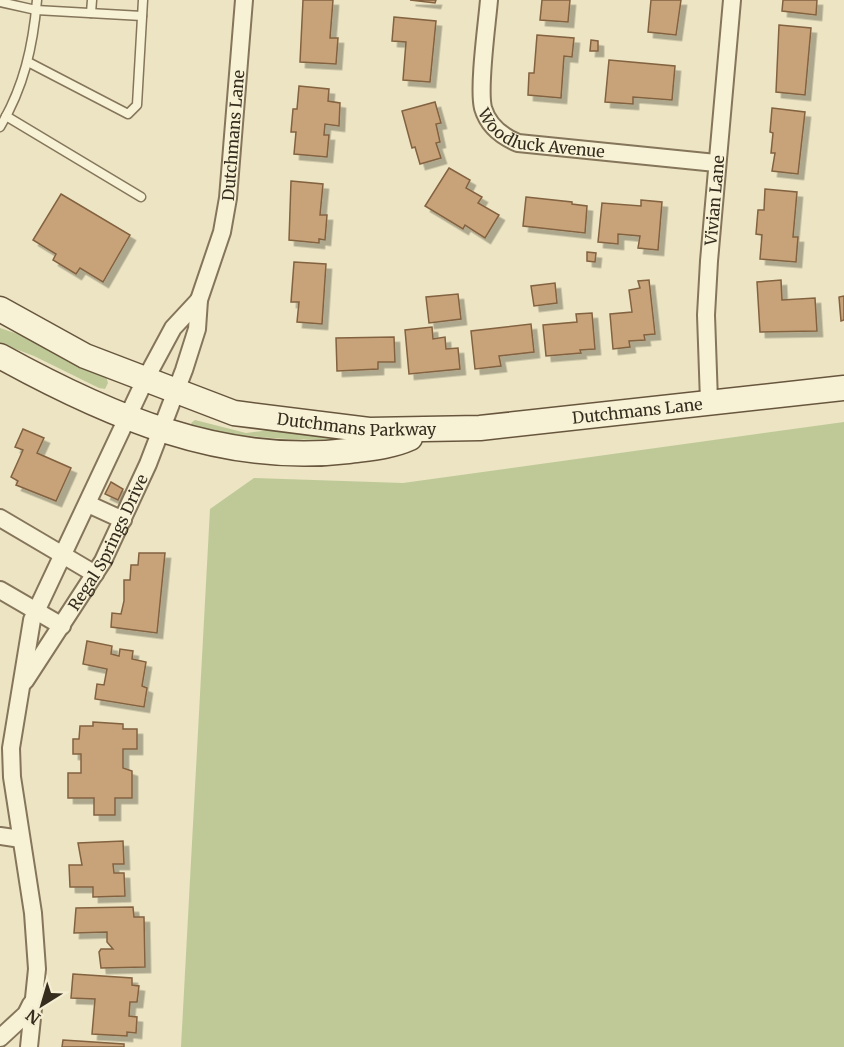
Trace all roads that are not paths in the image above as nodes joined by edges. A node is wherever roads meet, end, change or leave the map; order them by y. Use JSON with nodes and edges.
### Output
{"nodes":[{"id":1,"x":38,"y":0,"type":"edge"},
{"id":2,"x":92,"y":0,"type":"edge"},
{"id":3,"x":143,"y":0,"type":"edge"},
{"id":4,"x":244,"y":0,"type":"edge"},
{"id":5,"x":489,"y":0,"type":"edge"},
{"id":6,"x":732,"y":0,"type":"edge"},
{"id":7,"x":0,"y":2,"type":"edge"},
{"id":8,"x":36,"y":10,"type":"junction"},
{"id":9,"x":92,"y":13,"type":"junction"},
{"id":10,"x":142,"y":16,"type":"junction"},
{"id":11,"x":28,"y":62,"type":"junction"},
{"id":12,"x":6,"y":116,"type":"junction"},
{"id":13,"x":0,"y":127,"type":"edge"},
{"id":14,"x":716,"y":163,"type":"junction"},
{"id":15,"x":141,"y":197,"type":"dead end"},
{"id":16,"x":199,"y":300,"type":"junction"},
{"id":17,"x":0,"y":309,"type":"edge"},
{"id":18,"x":0,"y":357,"type":"edge"},
{"id":19,"x":145,"y":380,"type":"junction"},
{"id":20,"x":844,"y":388,"type":"edge"},
{"id":21,"x":177,"y":392,"type":"junction"},
{"id":22,"x":709,"y":402,"type":"junction"},
{"id":23,"x":127,"y":418,"type":"junction"},
{"id":24,"x":429,"y":429,"type":"junction"},
{"id":25,"x":162,"y":430,"type":"junction"},
{"id":26,"x":88,"y":504,"type":"junction"},
{"id":27,"x":0,"y":518,"type":"edge"},
{"id":28,"x":123,"y":519,"type":"junction"},
{"id":29,"x":63,"y":557,"type":"junction"},
{"id":30,"x":95,"y":574,"type":"junction"},
{"id":31,"x":0,"y":590,"type":"edge"},
{"id":32,"x":36,"y":611,"type":"junction"},
{"id":33,"x":62,"y":626,"type":"junction"},
{"id":34,"x":23,"y":684,"type":"junction"},
{"id":35,"x":6,"y":776,"type":"edge"},
{"id":36,"x":0,"y":836,"type":"edge"},
{"id":37,"x":21,"y":839,"type":"junction"},
{"id":38,"x":33,"y":1001,"type":"junction"},
{"id":39,"x":0,"y":1040,"type":"edge"},
{"id":40,"x":14,"y":1047,"type":"edge"},
{"id":41,"x":29,"y":1047,"type":"edge"}],
"edges":[{"from":1,"to":8,"type":"lane"},
{"from":2,"to":9,"type":"lane"},
{"from":3,"to":10,"type":"lane"},
{"from":4,"to":16,"type":"street","name":"Dutchmans Lane"},
{"from":5,"to":14,"type":"street","name":"Woodluck Avenue"},
{"from":6,"to":14,"type":"street","name":"Vivian Lane"},
{"from":7,"to":8,"type":"lane"},
{"from":8,"to":9,"type":"lane"},
{"from":8,"to":11,"type":"lane"},
{"from":9,"to":10,"type":"lane"},
{"from":10,"to":11,"type":"lane"},
{"from":11,"to":12,"type":"lane"},
{"from":12,"to":13,"type":"lane"},
{"from":12,"to":15,"type":"lane"},
{"from":14,"to":22,"type":"street","name":"Vivian Lane"},
{"from":16,"to":19,"type":"street","name":"Dutchmans Lane"},
{"from":16,"to":21,"type":"street","name":"Dutchmans Lane"},
{"from":17,"to":19,"type":"main road","name":"Dutchmans Parkway"},
{"from":18,"to":23,"type":"main road","name":"Dutchmans Parkway"},
{"from":19,"to":21,"type":"main road","name":"Dutchmans Parkway"},
{"from":19,"to":23,"type":"street","name":"Regal Springs Drive"},
{"from":20,"to":22,"type":"main road","name":"Dutchmans Lane"},
{"from":21,"to":24,"type":"main road","name":"Dutchmans Parkway"},
{"from":21,"to":25,"type":"street","name":"Regal Springs Drive"},
{"from":22,"to":24,"type":"main road","name":"Dutchmans Lane"},
{"from":23,"to":25,"type":"main road","name":"Dutchmans Parkway"},
{"from":23,"to":26,"type":"street","name":"Regal Springs Drive"},
{"from":24,"to":25,"type":"main road","name":"Dutchmans Parkway"},
{"from":25,"to":28,"type":"street","name":"Regal Springs Drive"},
{"from":26,"to":28,"type":"street"},
{"from":26,"to":29,"type":"street","name":"Regal Springs Drive"},
{"from":27,"to":29,"type":"street"},
{"from":28,"to":30,"type":"street","name":"Regal Springs Drive"},
{"from":29,"to":30,"type":"street"},
{"from":29,"to":32,"type":"street","name":"Regal Springs Drive"},
{"from":30,"to":33,"type":"street","name":"Regal Springs Drive"},
{"from":31,"to":32,"type":"street"},
{"from":32,"to":33,"type":"street"},
{"from":32,"to":34,"type":"street","name":"Regal Springs Drive"},
{"from":33,"to":34,"type":"street","name":"Regal Springs Drive"},
{"from":34,"to":35,"type":"street","name":"Regal Springs Drive"},
{"from":35,"to":37,"type":"street","name":"Regal Springs Drive"},
{"from":36,"to":37,"type":"street"},
{"from":37,"to":38,"type":"street","name":"Regal Springs Drive"},
{"from":38,"to":39,"type":"street","name":"Regal Springs Drive"},
{"from":38,"to":41,"type":"street","name":"Regal Springs Drive"},
{"from":39,"to":40,"type":"street"}]}
